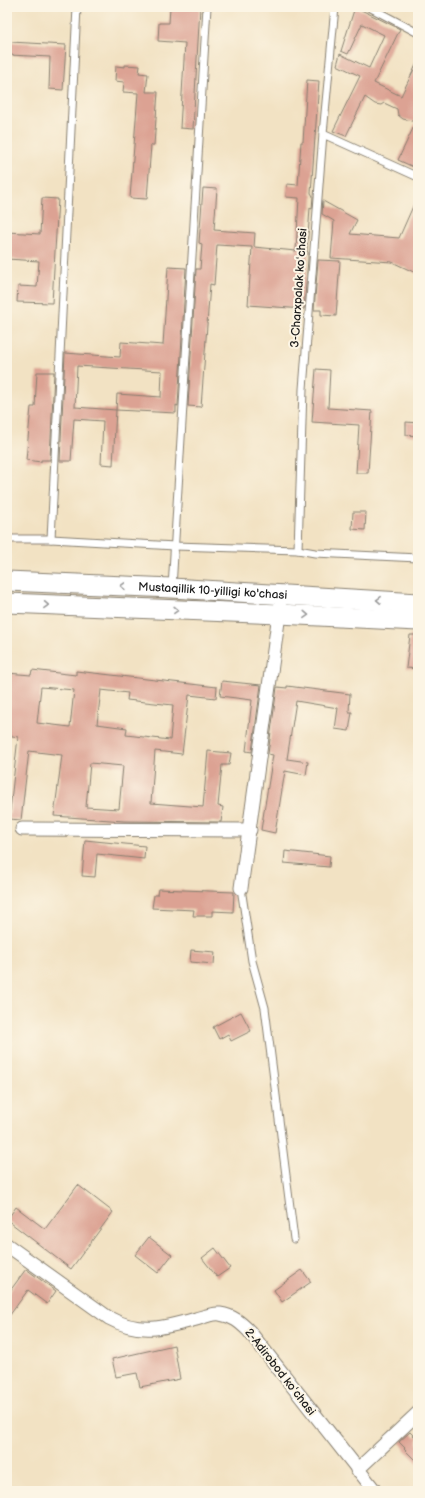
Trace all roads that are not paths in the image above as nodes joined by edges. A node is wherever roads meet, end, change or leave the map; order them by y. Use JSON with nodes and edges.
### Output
{"nodes":[{"id":1,"x":77,"y":7,"type":"edge"},
{"id":2,"x":207,"y":7,"type":"edge"},
{"id":3,"x":335,"y":7,"type":"edge"},
{"id":4,"x":369,"y":7,"type":"edge"},
{"id":5,"x":418,"y":33,"type":"edge"},
{"id":6,"x":323,"y":134,"type":"junction"},
{"id":7,"x":418,"y":177,"type":"edge"},
{"id":8,"x":7,"y":539,"type":"edge"},
{"id":9,"x":51,"y":539,"type":"junction"},
{"id":10,"x":175,"y":546,"type":"junction"},
{"id":11,"x":298,"y":550,"type":"junction"},
{"id":12,"x":418,"y":558,"type":"edge"},
{"id":13,"x":7,"y":581,"type":"edge"},
{"id":14,"x":172,"y":588,"type":"junction"},
{"id":15,"x":281,"y":595,"type":"junction"},
{"id":16,"x":418,"y":602,"type":"edge"},
{"id":17,"x":7,"y":603,"type":"edge"},
{"id":18,"x":279,"y":614,"type":"junction"},
{"id":19,"x":418,"y":621,"type":"edge"},
{"id":20,"x":22,"y":829,"type":"dead end"},
{"id":21,"x":250,"y":830,"type":"junction"},
{"id":22,"x":241,"y":888,"type":"joint"},
{"id":23,"x":294,"y":1239,"type":"dead end"},
{"id":24,"x":7,"y":1245,"type":"edge"},
{"id":25,"x":418,"y":1413,"type":"edge"},
{"id":26,"x":357,"y":1470,"type":"junction"},
{"id":27,"x":374,"y":1491,"type":"edge"}],
"edges":[{"from":1,"to":9,"type":"lane"},
{"from":2,"to":10,"type":"lane"},
{"from":3,"to":6,"type":"lane","name":"3-Charxpalak koʻchasi"},
{"from":4,"to":5,"type":"lane"},
{"from":6,"to":7,"type":"lane"},
{"from":6,"to":11,"type":"lane","name":"3-Charxpalak koʻchasi"},
{"from":8,"to":9,"type":"lane"},
{"from":9,"to":10,"type":"lane"},
{"from":10,"to":11,"type":"lane"},
{"from":10,"to":14,"type":"lane"},
{"from":11,"to":12,"type":"lane"},
{"from":14,"to":13,"type":"main road","name":"Mustaqillik 10-yilligi ko'chasi","one_way":true},
{"from":14,"to":15,"type":"main road","name":"Mustaqillik 10-yilligi ko'chasi"},
{"from":16,"to":15,"type":"main road","name":"Mustaqillik 10-yilligi ko'chasi","one_way":true},
{"from":15,"to":18,"type":"street"},
{"from":17,"to":18,"type":"main road","name":"Mustaqillik 10-yilligi ko'chasi","one_way":true},
{"from":18,"to":19,"type":"main road","name":"Mustaqillik 10-yilligi ko'chasi","one_way":true},
{"from":18,"to":21,"type":"street"},
{"from":20,"to":21,"type":"street"},
{"from":21,"to":22,"type":"street"},
{"from":22,"to":23,"type":"lane"},
{"from":24,"to":26,"type":"street","name":"2-Adirobod koʻchasi"},
{"from":25,"to":26,"type":"street"},
{"from":26,"to":27,"type":"street","name":"2-Adirobod koʻchasi"}]}
